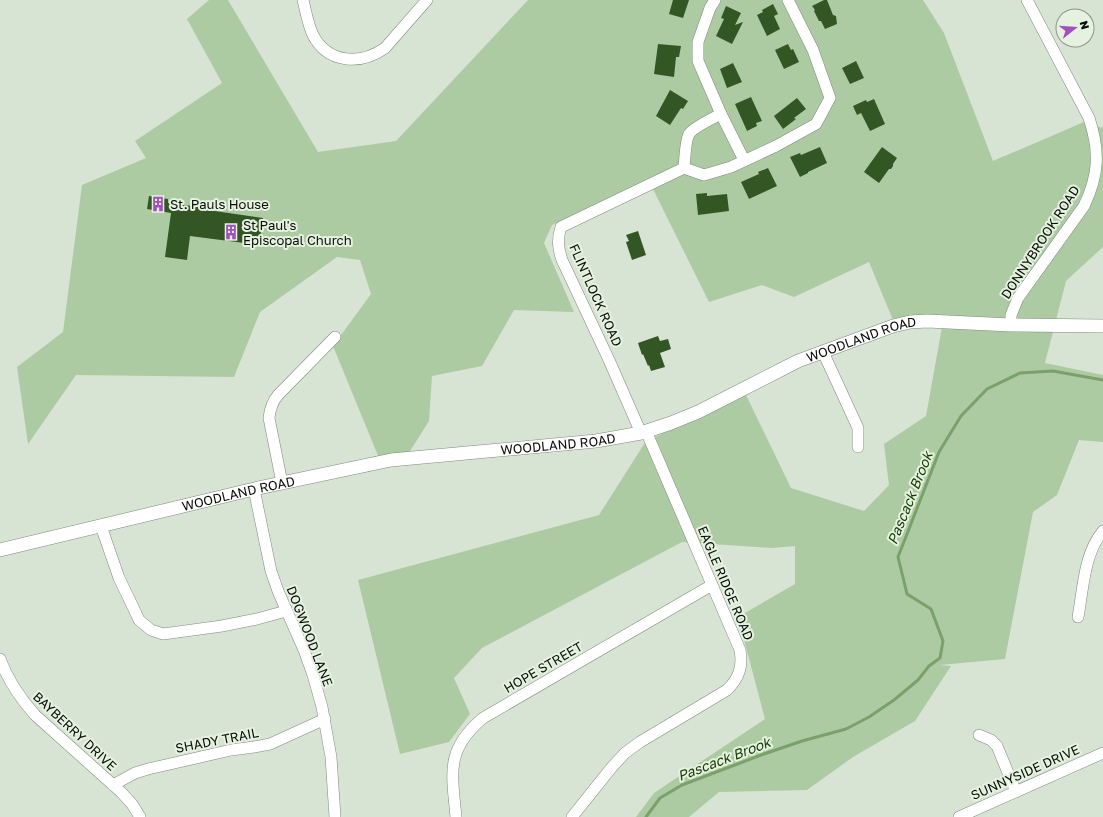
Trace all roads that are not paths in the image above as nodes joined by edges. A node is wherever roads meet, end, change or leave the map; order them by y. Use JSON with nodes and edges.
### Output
{"nodes":[{"id":1,"x":302,"y":0,"type":"edge"},
{"id":2,"x":427,"y":0,"type":"edge"},
{"id":3,"x":715,"y":0,"type":"edge"},
{"id":4,"x":788,"y":0,"type":"edge"},
{"id":5,"x":1027,"y":0,"type":"edge"},
{"id":6,"x":721,"y":114,"type":"junction"},
{"id":7,"x":744,"y":160,"type":"junction"},
{"id":8,"x":684,"y":168,"type":"junction"},
{"id":9,"x":1010,"y":325,"type":"junction"},
{"id":10,"x":1103,"y":326,"type":"edge"},
{"id":11,"x":335,"y":337,"type":"dead end"},
{"id":12,"x":823,"y":352,"type":"junction"},
{"id":13,"x":644,"y":432,"type":"junction"},
{"id":14,"x":858,"y":446,"type":"dead end"},
{"id":15,"x":282,"y":483,"type":"junction"},
{"id":16,"x":254,"y":489,"type":"junction"},
{"id":17,"x":101,"y":526,"type":"junction"},
{"id":18,"x":1103,"y":531,"type":"edge"},
{"id":19,"x":0,"y":550,"type":"edge"},
{"id":20,"x":712,"y":585,"type":"junction"},
{"id":21,"x":286,"y":611,"type":"junction"},
{"id":22,"x":1078,"y":617,"type":"dead end"},
{"id":23,"x":0,"y":659,"type":"edge"},
{"id":24,"x":325,"y":719,"type":"junction"},
{"id":25,"x":979,"y":735,"type":"dead end"},
{"id":26,"x":1103,"y":753,"type":"edge"},
{"id":27,"x":113,"y":785,"type":"junction"},
{"id":28,"x":1016,"y":792,"type":"junction"},
{"id":29,"x":140,"y":817,"type":"edge"},
{"id":30,"x":335,"y":817,"type":"edge"},
{"id":31,"x":456,"y":817,"type":"edge"},
{"id":32,"x":572,"y":817,"type":"edge"},
{"id":33,"x":958,"y":817,"type":"edge"}],
"edges":[{"from":1,"to":2,"type":"street"},
{"from":3,"to":6,"type":"street"},
{"from":4,"to":7,"type":"street"},
{"from":5,"to":9,"type":"street","name":"DONNYBROOK ROAD"},
{"from":6,"to":7,"type":"street"},
{"from":6,"to":8,"type":"street"},
{"from":7,"to":8,"type":"street"},
{"from":8,"to":13,"type":"street","name":"FLINTLOCK ROAD"},
{"from":9,"to":10,"type":"street","name":"WOODLAND ROAD"},
{"from":9,"to":12,"type":"street","name":"WOODLAND ROAD"},
{"from":11,"to":15,"type":"street"},
{"from":12,"to":13,"type":"street","name":"WOODLAND ROAD"},
{"from":12,"to":14,"type":"street"},
{"from":13,"to":15,"type":"street","name":"WOODLAND ROAD"},
{"from":13,"to":20,"type":"street","name":"EAGLE RIDGE ROAD"},
{"from":15,"to":16,"type":"street","name":"WOODLAND ROAD"},
{"from":16,"to":17,"type":"street","name":"WOODLAND ROAD"},
{"from":16,"to":21,"type":"street","name":"DOGWOOD LANE"},
{"from":17,"to":19,"type":"street","name":"WOODLAND ROAD"},
{"from":17,"to":21,"type":"street"},
{"from":18,"to":22,"type":"street"},
{"from":20,"to":31,"type":"street","name":"HOPE STREET"},
{"from":20,"to":32,"type":"street","name":"EAGLE RIDGE ROAD"},
{"from":21,"to":24,"type":"street","name":"DOGWOOD LANE"},
{"from":23,"to":27,"type":"street","name":"BAYBERRY DRIVE"},
{"from":24,"to":27,"type":"street","name":"SHADY TRAIL"},
{"from":24,"to":30,"type":"street","name":"DOGWOOD LANE"},
{"from":25,"to":28,"type":"street"},
{"from":26,"to":28,"type":"street","name":"SUNNYSIDE DRIVE"},
{"from":27,"to":29,"type":"street","name":"BAYBERRY DRIVE"},
{"from":28,"to":33,"type":"street","name":"SUNNYSIDE DRIVE"}]}
